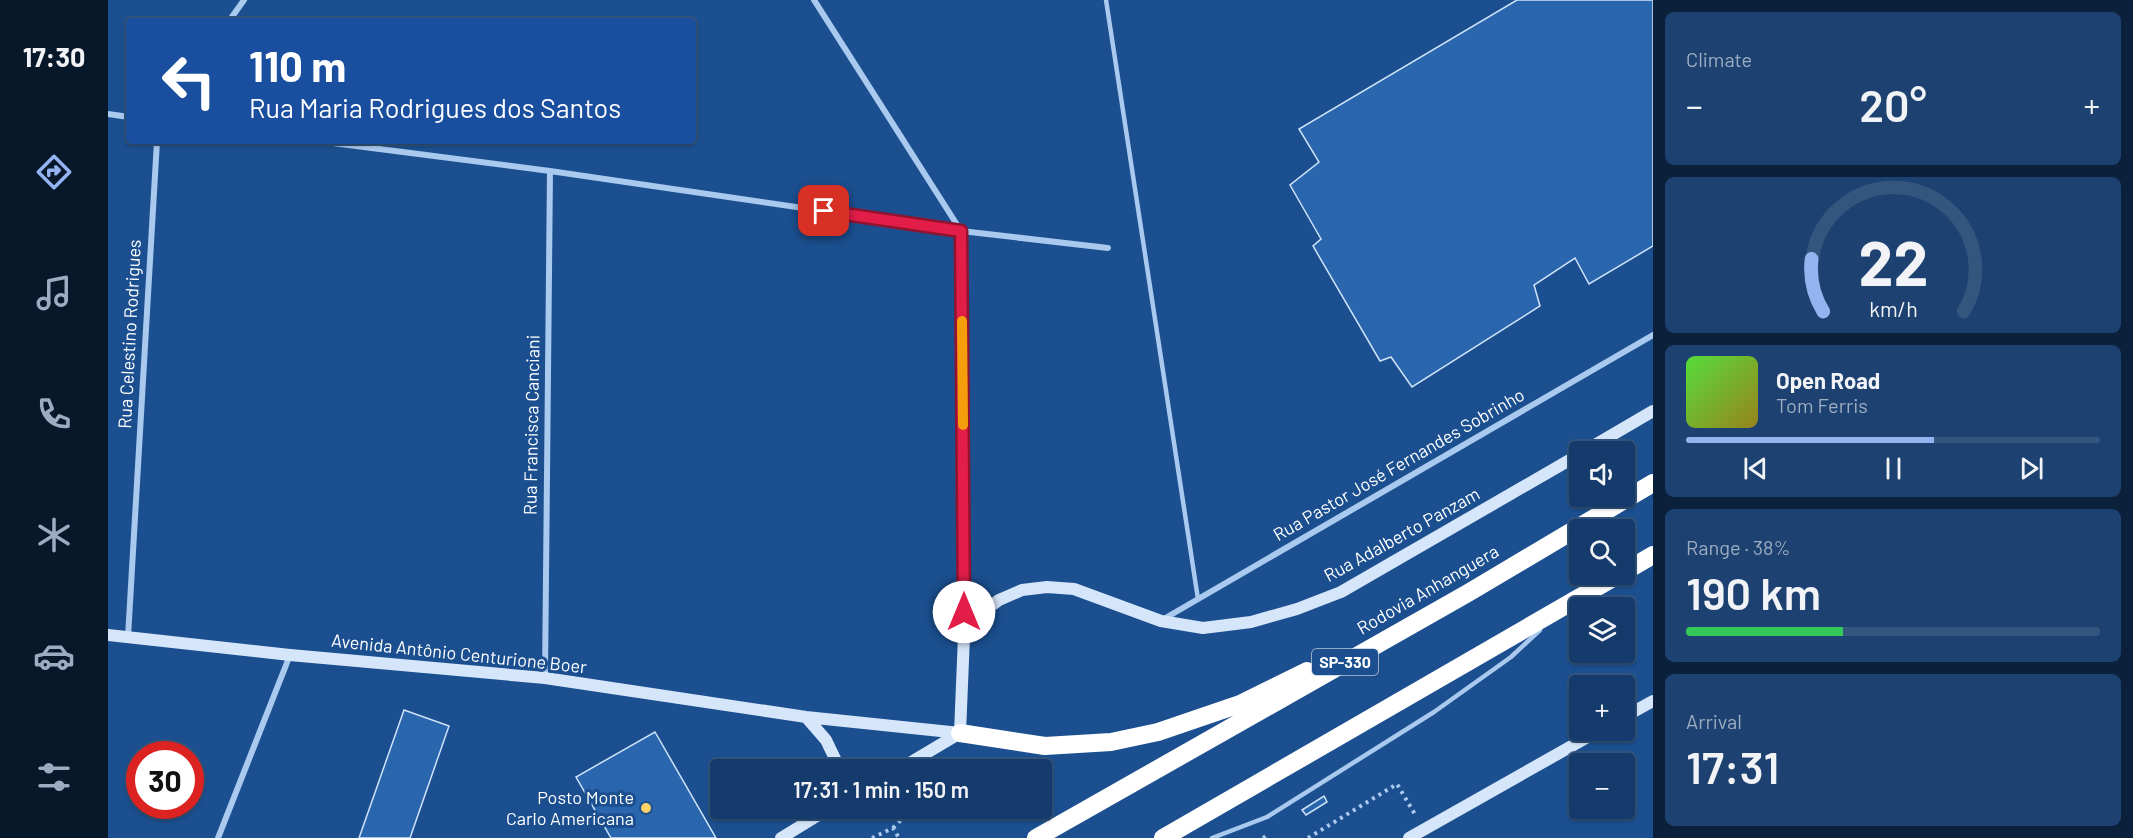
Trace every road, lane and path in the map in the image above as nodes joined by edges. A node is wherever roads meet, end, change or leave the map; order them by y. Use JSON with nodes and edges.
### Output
{"nodes":[{"id":1,"x":244,"y":0,"type":"edge"},
{"id":2,"x":814,"y":0,"type":"edge"},
{"id":3,"x":1106,"y":0,"type":"edge"},
{"id":4,"x":231,"y":18,"type":"edge"},
{"id":5,"x":108,"y":114,"type":"edge"},
{"id":6,"x":126,"y":117,"type":"edge"},
{"id":7,"x":157,"y":144,"type":"edge"},
{"id":8,"x":339,"y":144,"type":"edge"},
{"id":9,"x":550,"y":171,"type":"junction"},
{"id":10,"x":961,"y":231,"type":"junction"},
{"id":11,"x":1108,"y":248,"type":"dead end"},
{"id":12,"x":1653,"y":335,"type":"edge"},
{"id":13,"x":1653,"y":411,"type":"edge"},
{"id":14,"x":1602,"y":441,"type":"edge"},
{"id":15,"x":1569,"y":460,"type":"edge"},
{"id":16,"x":1653,"y":483,"type":"edge"},
{"id":17,"x":1653,"y":555,"type":"edge"},
{"id":18,"x":1635,"y":566,"type":"edge"},
{"id":19,"x":1601,"y":585,"type":"edge"},
{"id":20,"x":1468,"y":593,"type":"junction"},
{"id":21,"x":1198,"y":599,"type":"junction"},
{"id":22,"x":1564,"y":607,"type":"junction"},
{"id":23,"x":1161,"y":621,"type":"junction"},
{"id":24,"x":108,"y":635,"type":"edge"},
{"id":25,"x":964,"y":636,"type":"junction"},
{"id":26,"x":128,"y":637,"type":"junction"},
{"id":27,"x":290,"y":655,"type":"junction"},
{"id":28,"x":545,"y":678,"type":"junction"},
{"id":29,"x":1653,"y":700,"type":"edge"},
{"id":30,"x":1635,"y":711,"type":"edge"},
{"id":31,"x":806,"y":717,"type":"junction"},
{"id":32,"x":960,"y":733,"type":"junction"},
{"id":33,"x":1581,"y":741,"type":"edge"},
{"id":34,"x":835,"y":759,"type":"edge"},
{"id":35,"x":916,"y":759,"type":"edge"},
{"id":36,"x":812,"y":819,"type":"edge"},
{"id":37,"x":901,"y":819,"type":"edge"},
{"id":38,"x":892,"y":828,"type":"junction"},
{"id":39,"x":1424,"y":830,"type":"junction"},
{"id":40,"x":1269,"y":834,"type":"dead end"},
{"id":41,"x":218,"y":838,"type":"edge"},
{"id":42,"x":781,"y":838,"type":"edge"},
{"id":43,"x":872,"y":838,"type":"edge"},
{"id":44,"x":898,"y":838,"type":"edge"},
{"id":45,"x":1036,"y":838,"type":"edge"},
{"id":46,"x":1162,"y":838,"type":"edge"},
{"id":47,"x":1212,"y":838,"type":"edge"},
{"id":48,"x":1263,"y":838,"type":"edge"},
{"id":49,"x":1308,"y":838,"type":"edge"},
{"id":50,"x":1409,"y":838,"type":"edge"}],
"edges":[{"from":1,"to":4,"type":"street"},
{"from":2,"to":10,"type":"street"},
{"from":3,"to":21,"type":"lane"},
{"from":5,"to":6,"type":"street"},
{"from":7,"to":26,"type":"street","name":"Rua Celestino Rodrigues"},
{"from":8,"to":9,"type":"street"},
{"from":9,"to":10,"type":"street"},
{"from":9,"to":28,"type":"street","name":"Rua Francisca Canciani"},
{"from":10,"to":11,"type":"street"},
{"from":10,"to":25,"type":"street"},
{"from":12,"to":21,"type":"street","name":"Rua Pastor José Fernandes Sobrinho"},
{"from":13,"to":14,"type":"street","name":"Rua Adalberto Panzam"},
{"from":15,"to":23,"type":"street","name":"Rua Adalberto Panzam"},
{"from":16,"to":20,"type":"highway","name":"Rodovia Anhanguera","number":"SP-330"},
{"from":17,"to":18,"type":"highway"},
{"from":19,"to":22,"type":"highway"},
{"from":20,"to":32,"type":"highway"},
{"from":20,"to":45,"type":"highway","name":"Rodovia Anhanguera","number":"SP-330"},
{"from":21,"to":23,"type":"street","name":"Rua Pastor José Fernandes Sobrinho"},
{"from":22,"to":46,"type":"highway"},
{"from":22,"to":47,"type":"lane"},
{"from":23,"to":25,"type":"street","name":"Rua Adalberto Panzam"},
{"from":24,"to":26,"type":"street","name":"Avenida Antônio Centurione Boer"},
{"from":25,"to":32,"type":"street"},
{"from":26,"to":27,"type":"street","name":"Avenida Antônio Centurione Boer"},
{"from":27,"to":28,"type":"street","name":"Avenida Antônio Centurione Boer"},
{"from":27,"to":41,"type":"street"},
{"from":28,"to":31,"type":"street","name":"Avenida Antônio Centurione Boer"},
{"from":29,"to":30,"type":"street"},
{"from":31,"to":32,"type":"street","name":"Avenida Antônio Centurione Boer"},
{"from":31,"to":34,"type":"street"},
{"from":32,"to":35,"type":"street"},
{"from":33,"to":39,"type":"street"},
{"from":36,"to":42,"type":"street"},
{"from":37,"to":38,"type":"path"},
{"from":38,"to":43,"type":"path"},
{"from":38,"to":44,"type":"path"},
{"from":39,"to":49,"type":"path"},
{"from":39,"to":50,"type":"street"},
{"from":40,"to":48,"type":"path"}]}
